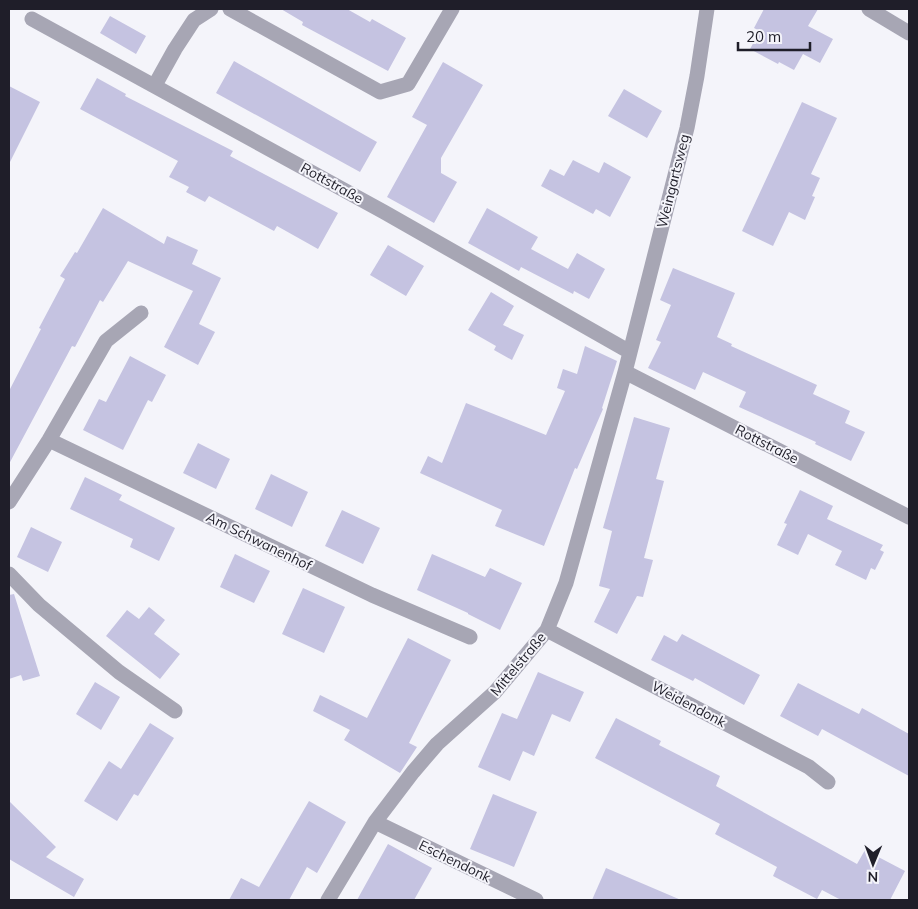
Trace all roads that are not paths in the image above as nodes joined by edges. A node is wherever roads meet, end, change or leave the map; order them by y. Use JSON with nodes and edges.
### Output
{"nodes":[{"id":1,"x":211,"y":9,"type":"edge"},
{"id":2,"x":230,"y":9,"type":"edge"},
{"id":3,"x":452,"y":9,"type":"edge"},
{"id":4,"x":707,"y":9,"type":"edge"},
{"id":5,"x":869,"y":9,"type":"edge"},
{"id":6,"x":32,"y":19,"type":"dead end"},
{"id":7,"x":909,"y":33,"type":"edge"},
{"id":8,"x":155,"y":85,"type":"junction"},
{"id":9,"x":141,"y":314,"type":"dead end"},
{"id":10,"x":630,"y":352,"type":"junction"},
{"id":11,"x":625,"y":372,"type":"junction"},
{"id":12,"x":49,"y":440,"type":"junction"},
{"id":13,"x":9,"y":502,"type":"edge"},
{"id":14,"x":909,"y":516,"type":"edge"},
{"id":15,"x":9,"y":574,"type":"edge"},
{"id":16,"x":547,"y":630,"type":"junction"},
{"id":17,"x":470,"y":638,"type":"dead end"},
{"id":18,"x":176,"y":711,"type":"dead end"},
{"id":19,"x":828,"y":782,"type":"dead end"},
{"id":20,"x":375,"y":822,"type":"junction"},
{"id":21,"x":328,"y":900,"type":"edge"},
{"id":22,"x":536,"y":900,"type":"edge"}],
"edges":[{"from":1,"to":8,"type":"street"},
{"from":2,"to":3,"type":"street"},
{"from":4,"to":10,"type":"street","name":"Weingartsweg"},
{"from":5,"to":7,"type":"street"},
{"from":6,"to":8,"type":"street","name":"Rottstraße"},
{"from":8,"to":10,"type":"street","name":"Rottstraße"},
{"from":9,"to":12,"type":"street"},
{"from":10,"to":11,"type":"street","name":"Mittelstraße"},
{"from":11,"to":14,"type":"street","name":"Rottstraße"},
{"from":11,"to":16,"type":"street","name":"Mittelstraße"},
{"from":12,"to":13,"type":"street"},
{"from":12,"to":17,"type":"street","name":"Am Schwanenhof"},
{"from":15,"to":18,"type":"street"},
{"from":16,"to":19,"type":"street","name":"Weidendonk"},
{"from":16,"to":20,"type":"street","name":"Mittelstraße"},
{"from":20,"to":21,"type":"street","name":"Mittelstraße"},
{"from":20,"to":22,"type":"street","name":"Eschendonk"}]}
